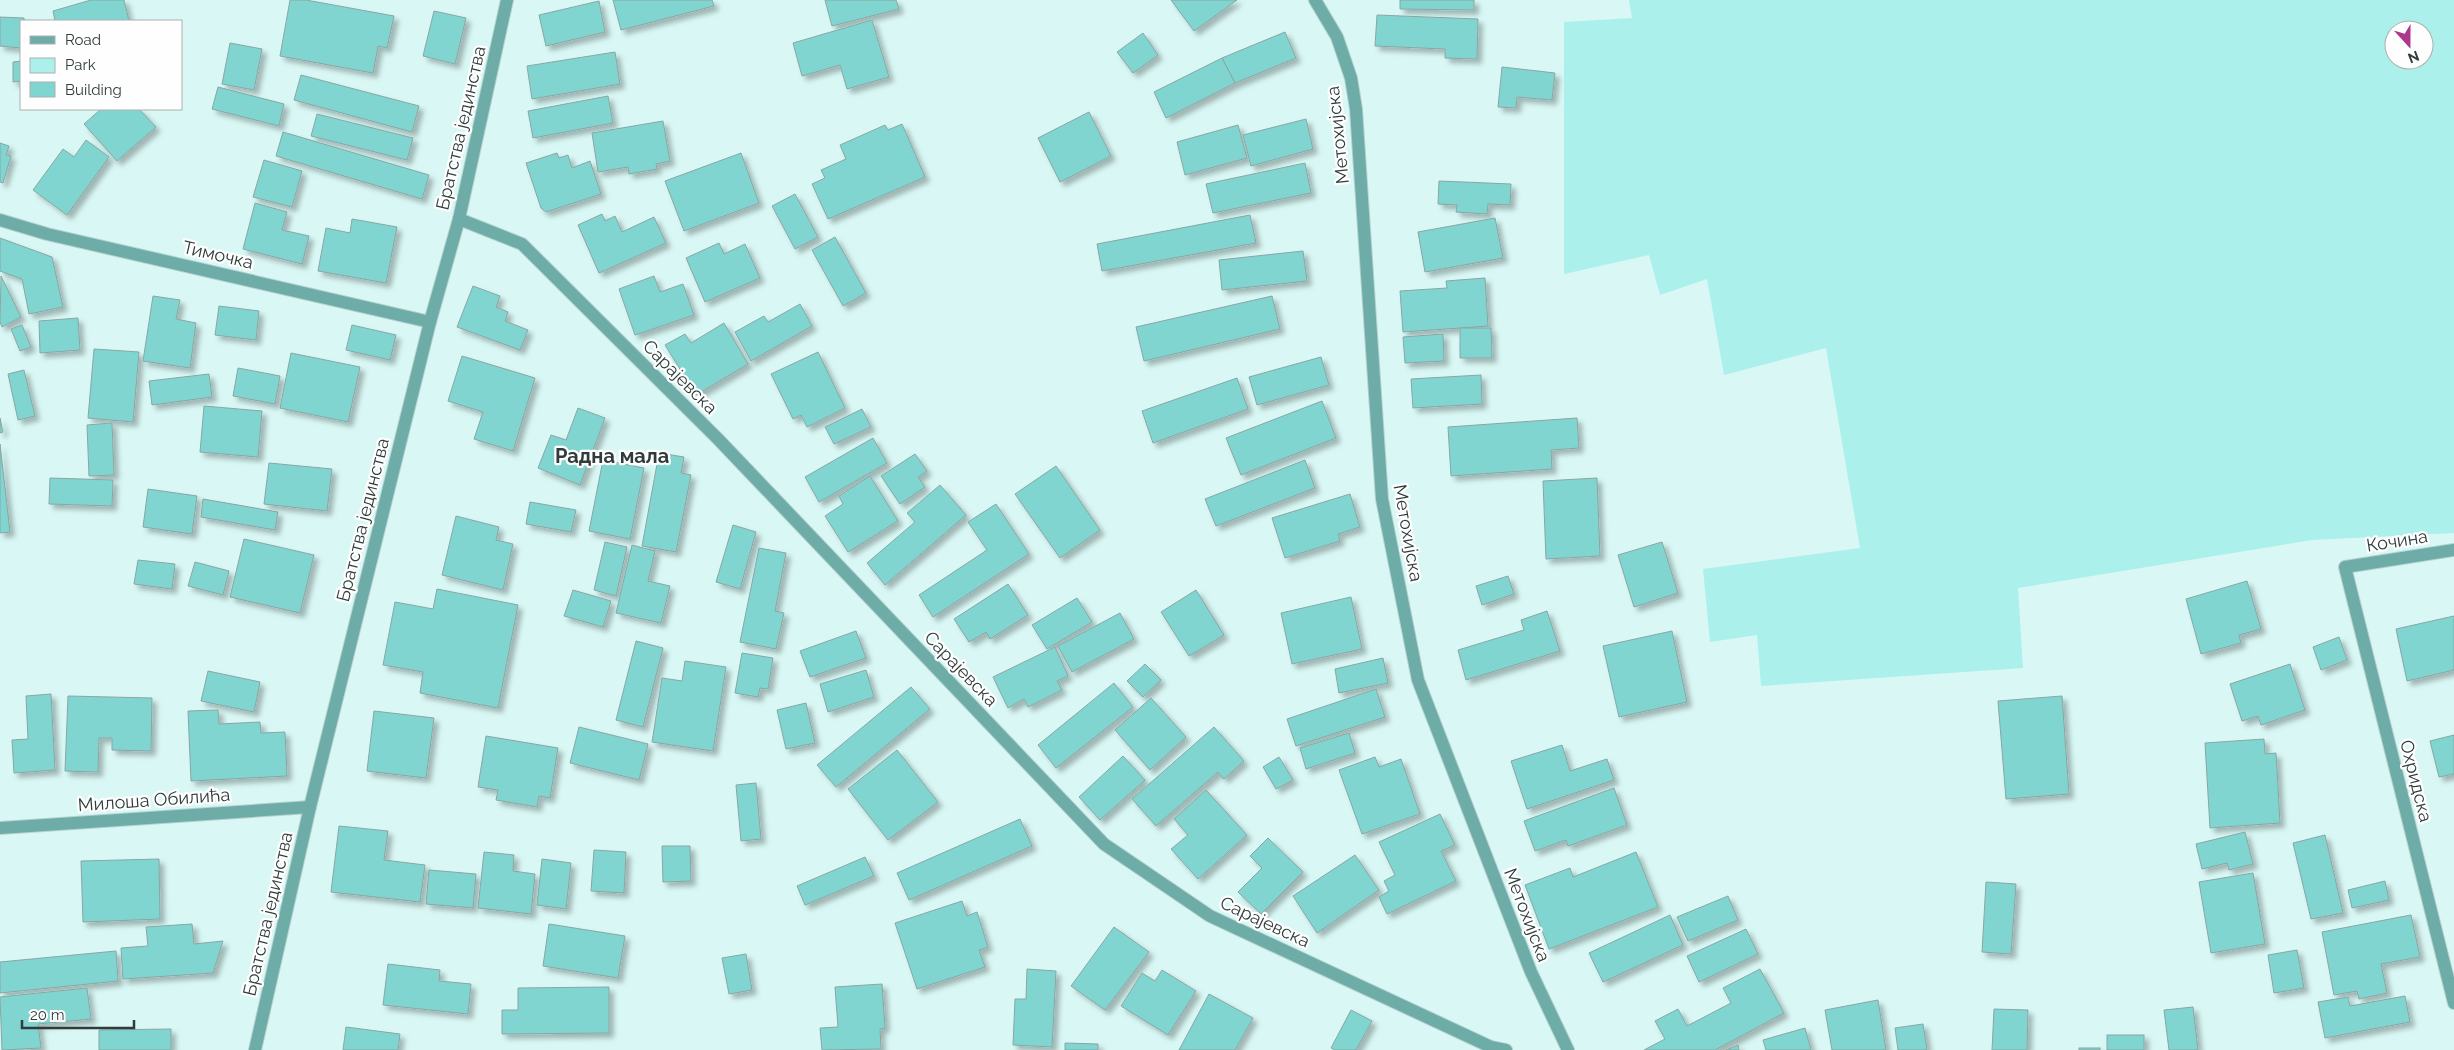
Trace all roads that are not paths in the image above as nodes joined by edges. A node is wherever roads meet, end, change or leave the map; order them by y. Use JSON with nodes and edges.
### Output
{"nodes":[{"id":1,"x":507,"y":0,"type":"edge"},
{"id":2,"x":1315,"y":0,"type":"edge"},
{"id":3,"x":459,"y":219,"type":"junction"},
{"id":4,"x":0,"y":220,"type":"edge"},
{"id":5,"x":430,"y":322,"type":"junction"},
{"id":6,"x":2454,"y":550,"type":"edge"},
{"id":7,"x":2345,"y":567,"type":"joint"},
{"id":8,"x":310,"y":807,"type":"junction"},
{"id":9,"x":0,"y":828,"type":"edge"},
{"id":10,"x":2454,"y":1004,"type":"edge"},
{"id":11,"x":255,"y":1050,"type":"edge"},
{"id":12,"x":1506,"y":1050,"type":"edge"},
{"id":13,"x":1568,"y":1050,"type":"edge"}],
"edges":[{"from":1,"to":3,"type":"street","name":"Братства јединства"},
{"from":2,"to":13,"type":"street","name":"Метохијска"},
{"from":3,"to":5,"type":"street","name":"Братства јединства"},
{"from":3,"to":12,"type":"street","name":"Сарајевска"},
{"from":4,"to":5,"type":"street","name":"Тимочка"},
{"from":5,"to":8,"type":"street","name":"Братства јединства"},
{"from":6,"to":7,"type":"street","name":"Кочина"},
{"from":7,"to":10,"type":"street","name":"Охридска"},
{"from":8,"to":9,"type":"street","name":"Милоша Обилића"},
{"from":8,"to":11,"type":"street","name":"Братства јединства"}]}
